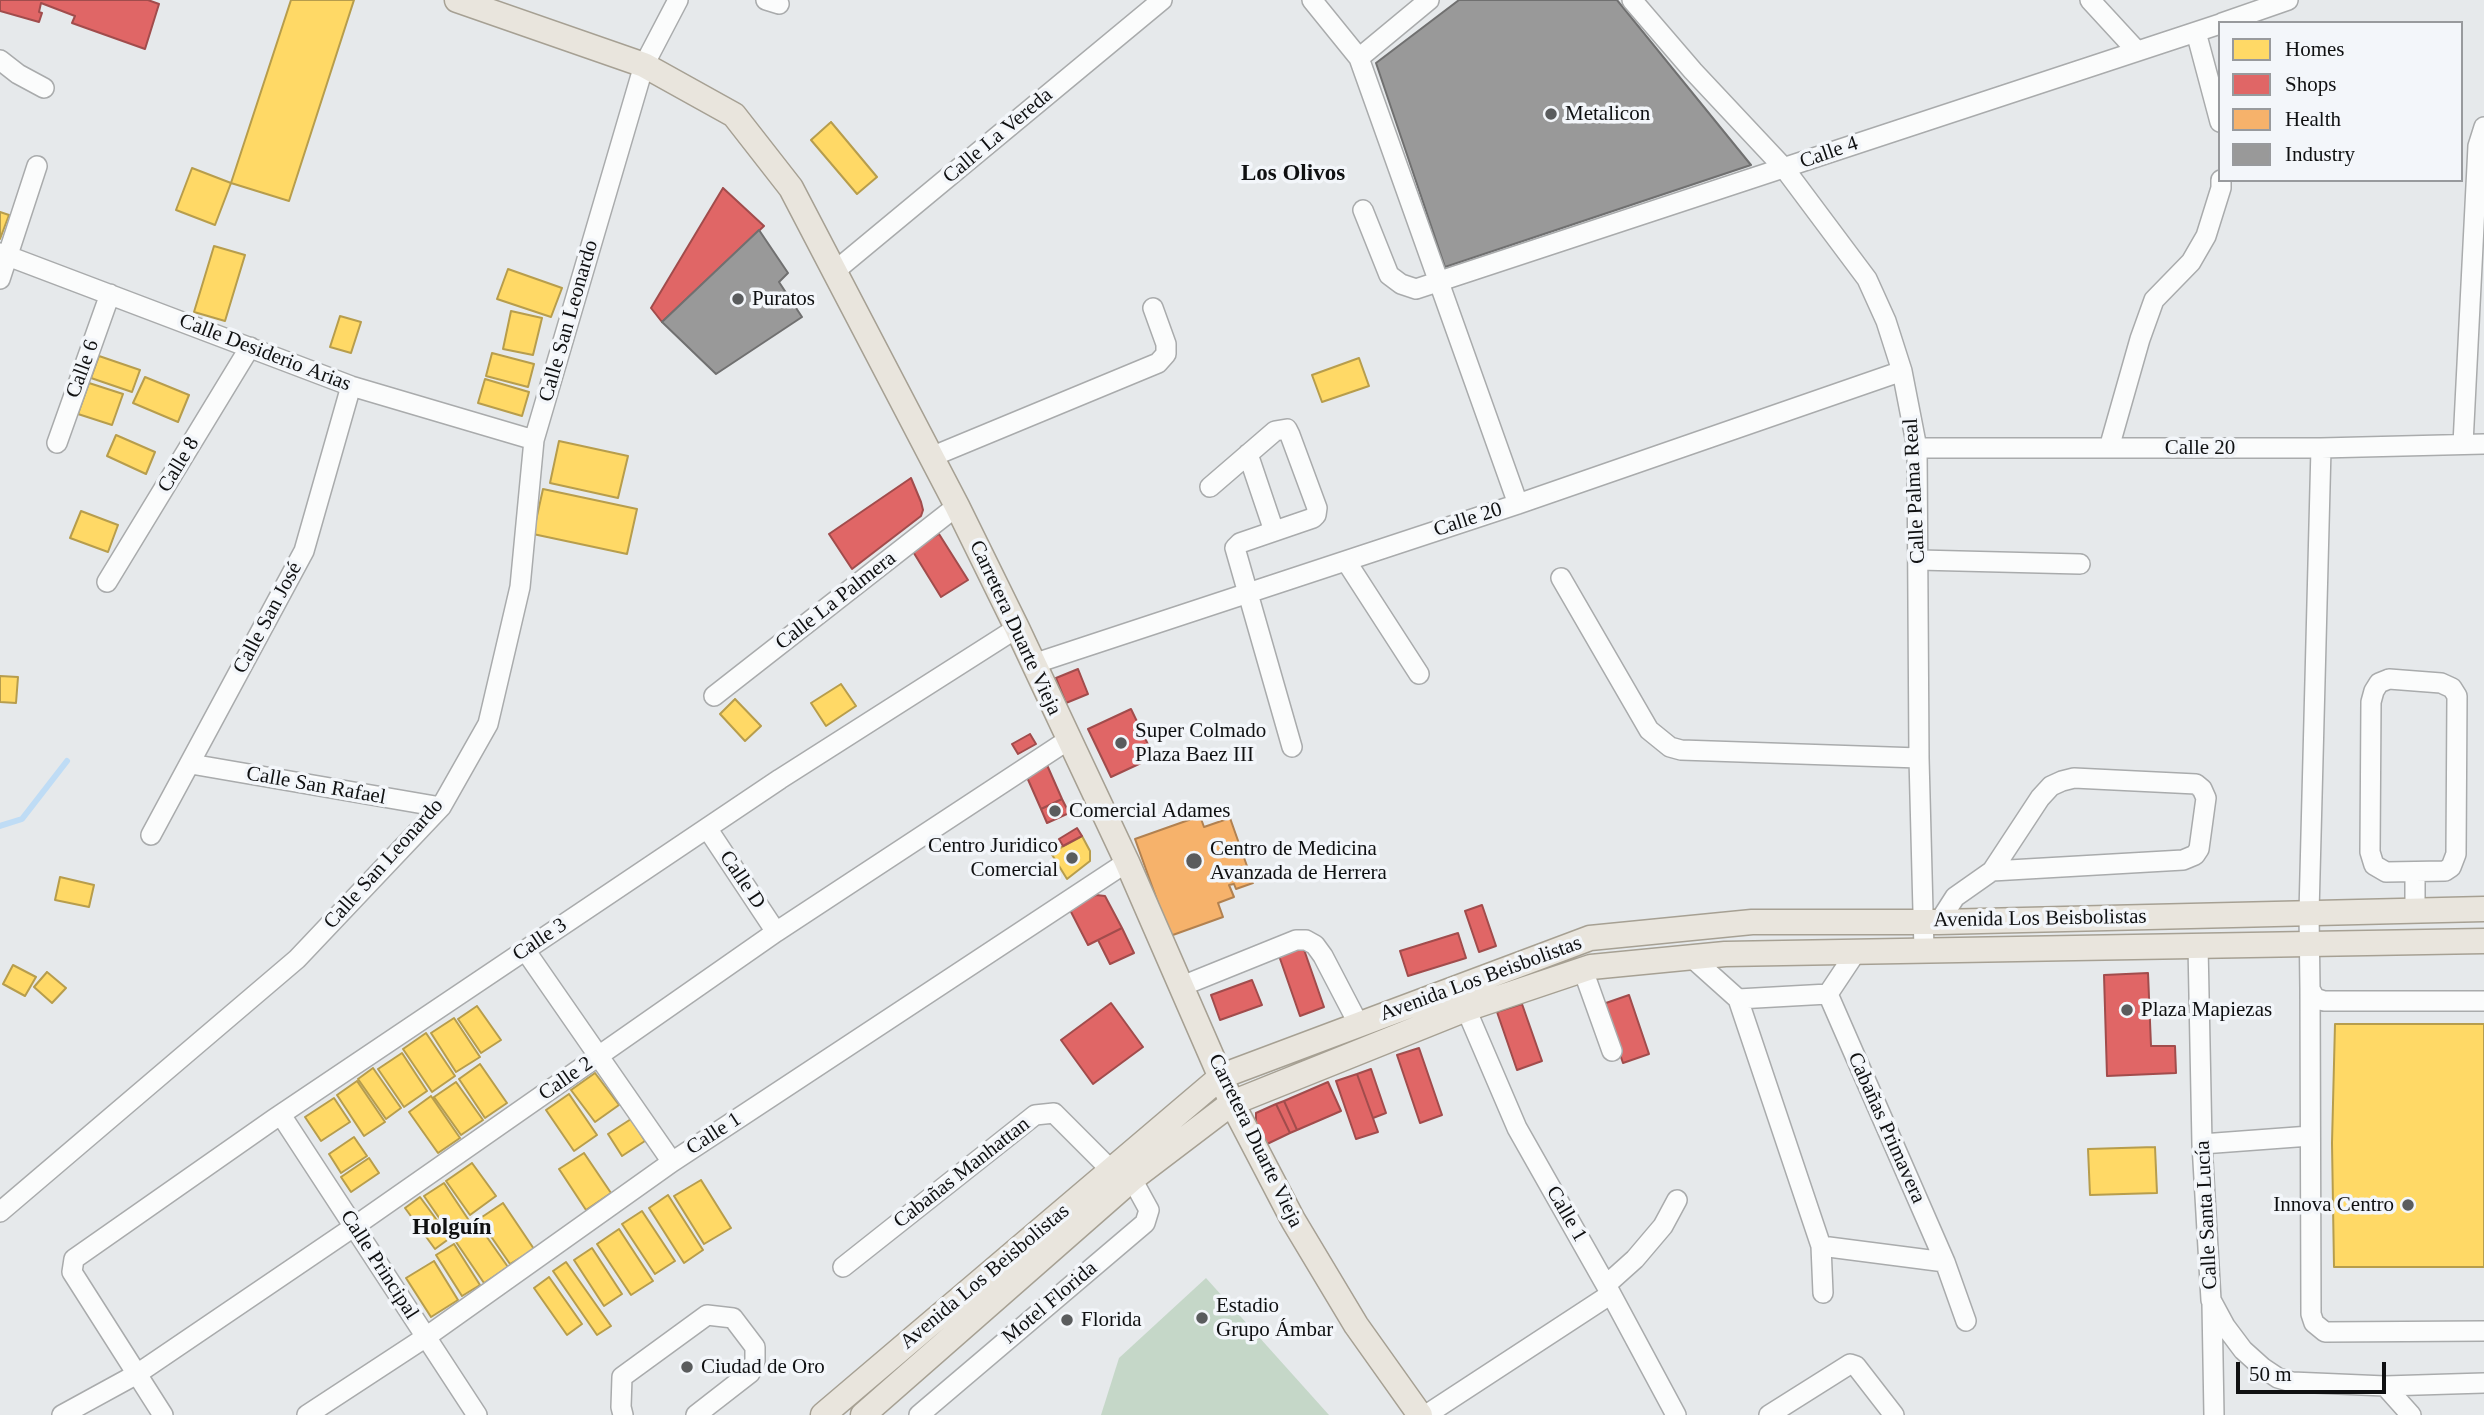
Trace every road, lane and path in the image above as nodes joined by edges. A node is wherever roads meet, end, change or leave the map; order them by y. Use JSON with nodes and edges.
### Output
{"nodes":[{"id":1,"x":457,"y":0,"type":"edge"},
{"id":2,"x":678,"y":0,"type":"edge"},
{"id":3,"x":1162,"y":0,"type":"edge"},
{"id":4,"x":1312,"y":0,"type":"edge"},
{"id":5,"x":1429,"y":0,"type":"edge"},
{"id":6,"x":1632,"y":0,"type":"edge"},
{"id":7,"x":2090,"y":0,"type":"edge"},
{"id":8,"x":2288,"y":0,"type":"edge"},
{"id":9,"x":2227,"y":21,"type":"edge"},
{"id":10,"x":2218,"y":24,"type":"edge"},
{"id":11,"x":2196,"y":32,"type":"junction"},
{"id":12,"x":2136,"y":50,"type":"junction"},
{"id":13,"x":1359,"y":58,"type":"junction"},
{"id":14,"x":0,"y":60,"type":"edge"},
{"id":15,"x":644,"y":65,"type":"junction"},
{"id":16,"x":44,"y":88,"type":"dead end"},
{"id":17,"x":2218,"y":114,"type":"edge"},
{"id":18,"x":2484,"y":127,"type":"edge"},
{"id":19,"x":37,"y":166,"type":"dead end"},
{"id":20,"x":1784,"y":168,"type":"junction"},
{"id":21,"x":2221,"y":182,"type":"edge"},
{"id":22,"x":1363,"y":210,"type":"dead end"},
{"id":23,"x":4,"y":254,"type":"edge"},
{"id":24,"x":835,"y":271,"type":"junction"},
{"id":25,"x":0,"y":279,"type":"edge"},
{"id":26,"x":1439,"y":282,"type":"junction"},
{"id":27,"x":110,"y":294,"type":"junction"},
{"id":28,"x":1153,"y":307,"type":"dead end"},
{"id":29,"x":250,"y":347,"type":"junction"},
{"id":30,"x":1902,"y":371,"type":"junction"},
{"id":31,"x":351,"y":386,"type":"junction"},
{"id":32,"x":534,"y":440,"type":"junction"},
{"id":33,"x":57,"y":443,"type":"dead end"},
{"id":34,"x":2463,"y":444,"type":"junction"},
{"id":35,"x":2484,"y":444,"type":"edge"},
{"id":36,"x":1917,"y":448,"type":"junction"},
{"id":37,"x":2109,"y":448,"type":"junction"},
{"id":38,"x":2321,"y":448,"type":"junction"},
{"id":39,"x":1248,"y":454,"type":"junction"},
{"id":40,"x":932,"y":457,"type":"junction"},
{"id":41,"x":1210,"y":487,"type":"dead end"},
{"id":42,"x":1518,"y":504,"type":"junction"},
{"id":43,"x":957,"y":506,"type":"junction"},
{"id":44,"x":1274,"y":531,"type":"junction"},
{"id":45,"x":1919,"y":560,"type":"junction"},
{"id":46,"x":1346,"y":561,"type":"junction"},
{"id":47,"x":2080,"y":565,"type":"dead end"},
{"id":48,"x":1561,"y":578,"type":"dead end"},
{"id":49,"x":107,"y":582,"type":"dead end"},
{"id":50,"x":1247,"y":594,"type":"junction"},
{"id":51,"x":1017,"y":628,"type":"junction"},
{"id":52,"x":1033,"y":664,"type":"junction"},
{"id":53,"x":1419,"y":674,"type":"dead end"},
{"id":54,"x":714,"y":696,"type":"dead end"},
{"id":55,"x":1068,"y":740,"type":"junction"},
{"id":56,"x":1292,"y":747,"type":"dead end"},
{"id":57,"x":1919,"y":758,"type":"junction"},
{"id":58,"x":191,"y":764,"type":"junction"},
{"id":59,"x":441,"y":807,"type":"junction"},
{"id":60,"x":707,"y":828,"type":"junction"},
{"id":61,"x":151,"y":835,"type":"dead end"},
{"id":62,"x":1127,"y":862,"type":"junction"},
{"id":63,"x":1992,"y":871,"type":"junction"},
{"id":64,"x":2415,"y":872,"type":"junction"},
{"id":65,"x":2484,"y":909,"type":"edge"},
{"id":66,"x":2415,"y":910,"type":"junction"},
{"id":67,"x":2309,"y":914,"type":"junction"},
{"id":68,"x":1931,"y":922,"type":"junction"},
{"id":69,"x":776,"y":932,"type":"junction"},
{"id":70,"x":2484,"y":941,"type":"edge"},
{"id":71,"x":2309,"y":943,"type":"junction"},
{"id":72,"x":2198,"y":946,"type":"junction"},
{"id":73,"x":525,"y":950,"type":"junction"},
{"id":74,"x":1924,"y":950,"type":"junction"},
{"id":75,"x":1856,"y":952,"type":"junction"},
{"id":76,"x":1690,"y":956,"type":"junction"},
{"id":77,"x":1583,"y":970,"type":"junction"},
{"id":78,"x":1182,"y":986,"type":"junction"},
{"id":79,"x":2310,"y":989,"type":"junction"},
{"id":80,"x":1828,"y":994,"type":"junction"},
{"id":81,"x":1738,"y":999,"type":"junction"},
{"id":82,"x":2484,"y":1001,"type":"edge"},
{"id":83,"x":1466,"y":1009,"type":"junction"},
{"id":84,"x":1359,"y":1025,"type":"junction"},
{"id":85,"x":1612,"y":1051,"type":"dead end"},
{"id":86,"x":599,"y":1056,"type":"junction"},
{"id":87,"x":1222,"y":1076,"type":"junction"},
{"id":88,"x":1232,"y":1103,"type":"junction"},
{"id":89,"x":281,"y":1115,"type":"junction"},
{"id":90,"x":2310,"y":1136,"type":"junction"},
{"id":91,"x":2202,"y":1144,"type":"junction"},
{"id":92,"x":672,"y":1162,"type":"junction"},
{"id":93,"x":1121,"y":1174,"type":"junction"},
{"id":94,"x":1677,"y":1200,"type":"dead end"},
{"id":95,"x":0,"y":1212,"type":"edge"},
{"id":96,"x":355,"y":1226,"type":"junction"},
{"id":97,"x":1821,"y":1246,"type":"junction"},
{"id":98,"x":1945,"y":1262,"type":"junction"},
{"id":99,"x":843,"y":1267,"type":"dead end"},
{"id":100,"x":1609,"y":1289,"type":"junction"},
{"id":101,"x":1823,"y":1293,"type":"dead end"},
{"id":102,"x":2211,"y":1300,"type":"junction"},
{"id":103,"x":1966,"y":1321,"type":"dead end"},
{"id":104,"x":2484,"y":1331,"type":"edge"},
{"id":105,"x":426,"y":1338,"type":"junction"},
{"id":106,"x":137,"y":1374,"type":"junction"},
{"id":107,"x":2484,"y":1384,"type":"edge"},
{"id":108,"x":2385,"y":1385,"type":"junction"},
{"id":109,"x":62,"y":1415,"type":"edge"},
{"id":110,"x":163,"y":1415,"type":"edge"},
{"id":111,"x":307,"y":1415,"type":"edge"},
{"id":112,"x":477,"y":1415,"type":"edge"},
{"id":113,"x":623,"y":1415,"type":"edge"},
{"id":114,"x":696,"y":1415,"type":"edge"},
{"id":115,"x":823,"y":1415,"type":"edge"},
{"id":116,"x":863,"y":1415,"type":"edge"},
{"id":117,"x":919,"y":1415,"type":"edge"},
{"id":118,"x":1420,"y":1415,"type":"edge"},
{"id":119,"x":1426,"y":1415,"type":"edge"},
{"id":120,"x":1676,"y":1415,"type":"edge"},
{"id":121,"x":1769,"y":1415,"type":"edge"},
{"id":122,"x":1894,"y":1415,"type":"edge"},
{"id":123,"x":2214,"y":1415,"type":"edge"},
{"id":124,"x":2411,"y":1415,"type":"edge"}],
"edges":[{"from":1,"to":15,"type":"main road","name":"Carretera Duarte Vieja"},
{"from":2,"to":15,"type":"street","name":"Calle San Leonardo"},
{"from":3,"to":24,"type":"street","name":"Calle La Vereda"},
{"from":4,"to":13,"type":"street"},
{"from":5,"to":13,"type":"street"},
{"from":6,"to":20,"type":"street","name":"Calle Palma Real"},
{"from":7,"to":12,"type":"street"},
{"from":8,"to":9,"type":"street","name":"Calle 4"},
{"from":10,"to":11,"type":"street","name":"Calle 4"},
{"from":11,"to":12,"type":"street","name":"Calle 4"},
{"from":11,"to":17,"type":"street"},
{"from":12,"to":20,"type":"street","name":"Calle 4"},
{"from":13,"to":26,"type":"street"},
{"from":14,"to":16,"type":"street"},
{"from":15,"to":24,"type":"main road","name":"Carretera Duarte Vieja"},
{"from":15,"to":32,"type":"street","name":"Calle San Leonardo"},
{"from":18,"to":34,"type":"street"},
{"from":19,"to":23,"type":"street"},
{"from":20,"to":26,"type":"street","name":"Calle 4"},
{"from":20,"to":30,"type":"street","name":"Calle Palma Real"},
{"from":21,"to":37,"type":"street"},
{"from":22,"to":26,"type":"street","name":"Calle 4"},
{"from":23,"to":25,"type":"street"},
{"from":23,"to":27,"type":"street","name":"Calle Desiderio Arias"},
{"from":24,"to":40,"type":"main road","name":"Carretera Duarte Vieja"},
{"from":26,"to":42,"type":"street"},
{"from":27,"to":29,"type":"street","name":"Calle Desiderio Arias"},
{"from":27,"to":33,"type":"street","name":"Calle 6"},
{"from":28,"to":40,"type":"street"},
{"from":29,"to":31,"type":"street","name":"Calle Desiderio Arias"},
{"from":29,"to":49,"type":"street","name":"Calle 8"},
{"from":30,"to":36,"type":"street","name":"Calle Palma Real"},
{"from":30,"to":42,"type":"street","name":"Calle 20"},
{"from":31,"to":32,"type":"street","name":"Calle Desiderio Arias"},
{"from":31,"to":58,"type":"street","name":"Calle San José"},
{"from":32,"to":59,"type":"street","name":"Calle San Leonardo"},
{"from":34,"to":35,"type":"street","name":"Calle 20"},
{"from":34,"to":38,"type":"street","name":"Calle 20"},
{"from":36,"to":37,"type":"street","name":"Calle 20"},
{"from":36,"to":45,"type":"street","name":"Calle Palma Real"},
{"from":37,"to":38,"type":"street","name":"Calle 20"},
{"from":38,"to":67,"type":"street"},
{"from":39,"to":41,"type":"street"},
{"from":39,"to":44,"type":"street"},
{"from":39,"to":44,"type":"street"},
{"from":40,"to":43,"type":"main road","name":"Carretera Duarte Vieja"},
{"from":42,"to":46,"type":"street","name":"Calle 20"},
{"from":43,"to":51,"type":"main road","name":"Carretera Duarte Vieja"},
{"from":43,"to":54,"type":"street","name":"Calle La Palmera"},
{"from":44,"to":50,"type":"street"},
{"from":45,"to":47,"type":"street"},
{"from":45,"to":57,"type":"street","name":"Calle Palma Real"},
{"from":46,"to":50,"type":"street","name":"Calle 20"},
{"from":46,"to":53,"type":"street"},
{"from":48,"to":57,"type":"street"},
{"from":50,"to":52,"type":"street","name":"Calle 20"},
{"from":50,"to":56,"type":"street"},
{"from":51,"to":52,"type":"main road","name":"Carretera Duarte Vieja"},
{"from":51,"to":60,"type":"street","name":"Calle 3"},
{"from":52,"to":55,"type":"main road","name":"Carretera Duarte Vieja"},
{"from":55,"to":62,"type":"main road","name":"Carretera Duarte Vieja"},
{"from":55,"to":69,"type":"street","name":"Calle 2"},
{"from":57,"to":68,"type":"street","name":"Calle Palma Real"},
{"from":58,"to":59,"type":"street","name":"Calle San Rafael"},
{"from":58,"to":61,"type":"street","name":"Calle San José"},
{"from":59,"to":95,"type":"street","name":"Calle San Leonardo"},
{"from":60,"to":69,"type":"street","name":"Calle D"},
{"from":60,"to":73,"type":"street","name":"Calle 3"},
{"from":62,"to":78,"type":"main road","name":"Carretera Duarte Vieja"},
{"from":62,"to":92,"type":"street","name":"Calle 1"},
{"from":63,"to":63,"type":"street"},
{"from":63,"to":68,"type":"street"},
{"from":64,"to":64,"type":"street"},
{"from":64,"to":66,"type":"street"},
{"from":65,"to":66,"type":"main road","name":"Avenida Los Beisbolistas"},
{"from":66,"to":67,"type":"main road","name":"Avenida Los Beisbolistas"},
{"from":67,"to":68,"type":"main road","name":"Avenida Los Beisbolistas"},
{"from":67,"to":71,"type":"street"},
{"from":68,"to":74,"type":"street","name":"Calle Palma Real"},
{"from":68,"to":84,"type":"main road","name":"Avenida Los Beisbolistas"},
{"from":69,"to":86,"type":"street","name":"Calle 2"},
{"from":70,"to":71,"type":"main road","name":"Avenida Los Beisbolistas"},
{"from":71,"to":72,"type":"main road","name":"Avenida Los Beisbolistas"},
{"from":71,"to":79,"type":"street"},
{"from":72,"to":74,"type":"main road","name":"Avenida Los Beisbolistas"},
{"from":72,"to":91,"type":"street","name":"Calle Santa Lucía"},
{"from":73,"to":86,"type":"street"},
{"from":73,"to":89,"type":"street","name":"Calle 3"},
{"from":74,"to":75,"type":"main road","name":"Avenida Los Beisbolistas"},
{"from":75,"to":76,"type":"main road","name":"Avenida Los Beisbolistas"},
{"from":75,"to":80,"type":"street"},
{"from":76,"to":77,"type":"main road","name":"Avenida Los Beisbolistas"},
{"from":76,"to":81,"type":"street"},
{"from":77,"to":83,"type":"main road","name":"Avenida Los Beisbolistas"},
{"from":77,"to":85,"type":"street"},
{"from":78,"to":84,"type":"street"},
{"from":78,"to":87,"type":"main road","name":"Carretera Duarte Vieja"},
{"from":79,"to":82,"type":"street"},
{"from":79,"to":90,"type":"street"},
{"from":80,"to":81,"type":"street"},
{"from":80,"to":98,"type":"street","name":"Cabañas Primavera"},
{"from":81,"to":97,"type":"street"},
{"from":83,"to":88,"type":"main road","name":"Avenida Los Beisbolistas"},
{"from":83,"to":100,"type":"street","name":"Calle 1"},
{"from":84,"to":87,"type":"main road","name":"Avenida Los Beisbolistas"},
{"from":86,"to":92,"type":"street"},
{"from":86,"to":96,"type":"street","name":"Calle 2"},
{"from":87,"to":88,"type":"main road","name":"Carretera Duarte Vieja"},
{"from":87,"to":93,"type":"main road","name":"Avenida Los Beisbolistas"},
{"from":88,"to":93,"type":"main road","name":"Avenida Los Beisbolistas"},
{"from":88,"to":118,"type":"main road","name":"Carretera Duarte Vieja"},
{"from":89,"to":96,"type":"street","name":"Calle Principal"},
{"from":89,"to":106,"type":"street","name":"Calle 3"},
{"from":90,"to":91,"type":"street"},
{"from":90,"to":104,"type":"street"},
{"from":91,"to":102,"type":"street","name":"Calle Santa Lucía"},
{"from":92,"to":105,"type":"street","name":"Calle 1"},
{"from":93,"to":99,"type":"street","name":"Cabañas Manhattan"},
{"from":93,"to":115,"type":"main road","name":"Avenida Los Beisbolistas"},
{"from":93,"to":116,"type":"main road","name":"Avenida Los Beisbolistas"},
{"from":93,"to":117,"type":"street","name":"Motel Florida"},
{"from":94,"to":100,"type":"street"},
{"from":96,"to":105,"type":"street","name":"Calle Principal"},
{"from":96,"to":106,"type":"street","name":"Calle 2"},
{"from":97,"to":98,"type":"street"},
{"from":97,"to":101,"type":"street"},
{"from":98,"to":103,"type":"street","name":"Cabañas Primavera"},
{"from":100,"to":119,"type":"street"},
{"from":100,"to":120,"type":"street","name":"Calle 1"},
{"from":102,"to":108,"type":"street","name":"Calle Santa Lucía"},
{"from":102,"to":123,"type":"street"},
{"from":105,"to":111,"type":"street","name":"Calle 1"},
{"from":105,"to":112,"type":"street","name":"Calle Principal"},
{"from":106,"to":109,"type":"street","name":"Calle 2"},
{"from":106,"to":110,"type":"street"},
{"from":107,"to":108,"type":"street","name":"Calle Santa Lucía"},
{"from":108,"to":124,"type":"street"},
{"from":113,"to":114,"type":"street"},
{"from":121,"to":122,"type":"street"}]}
